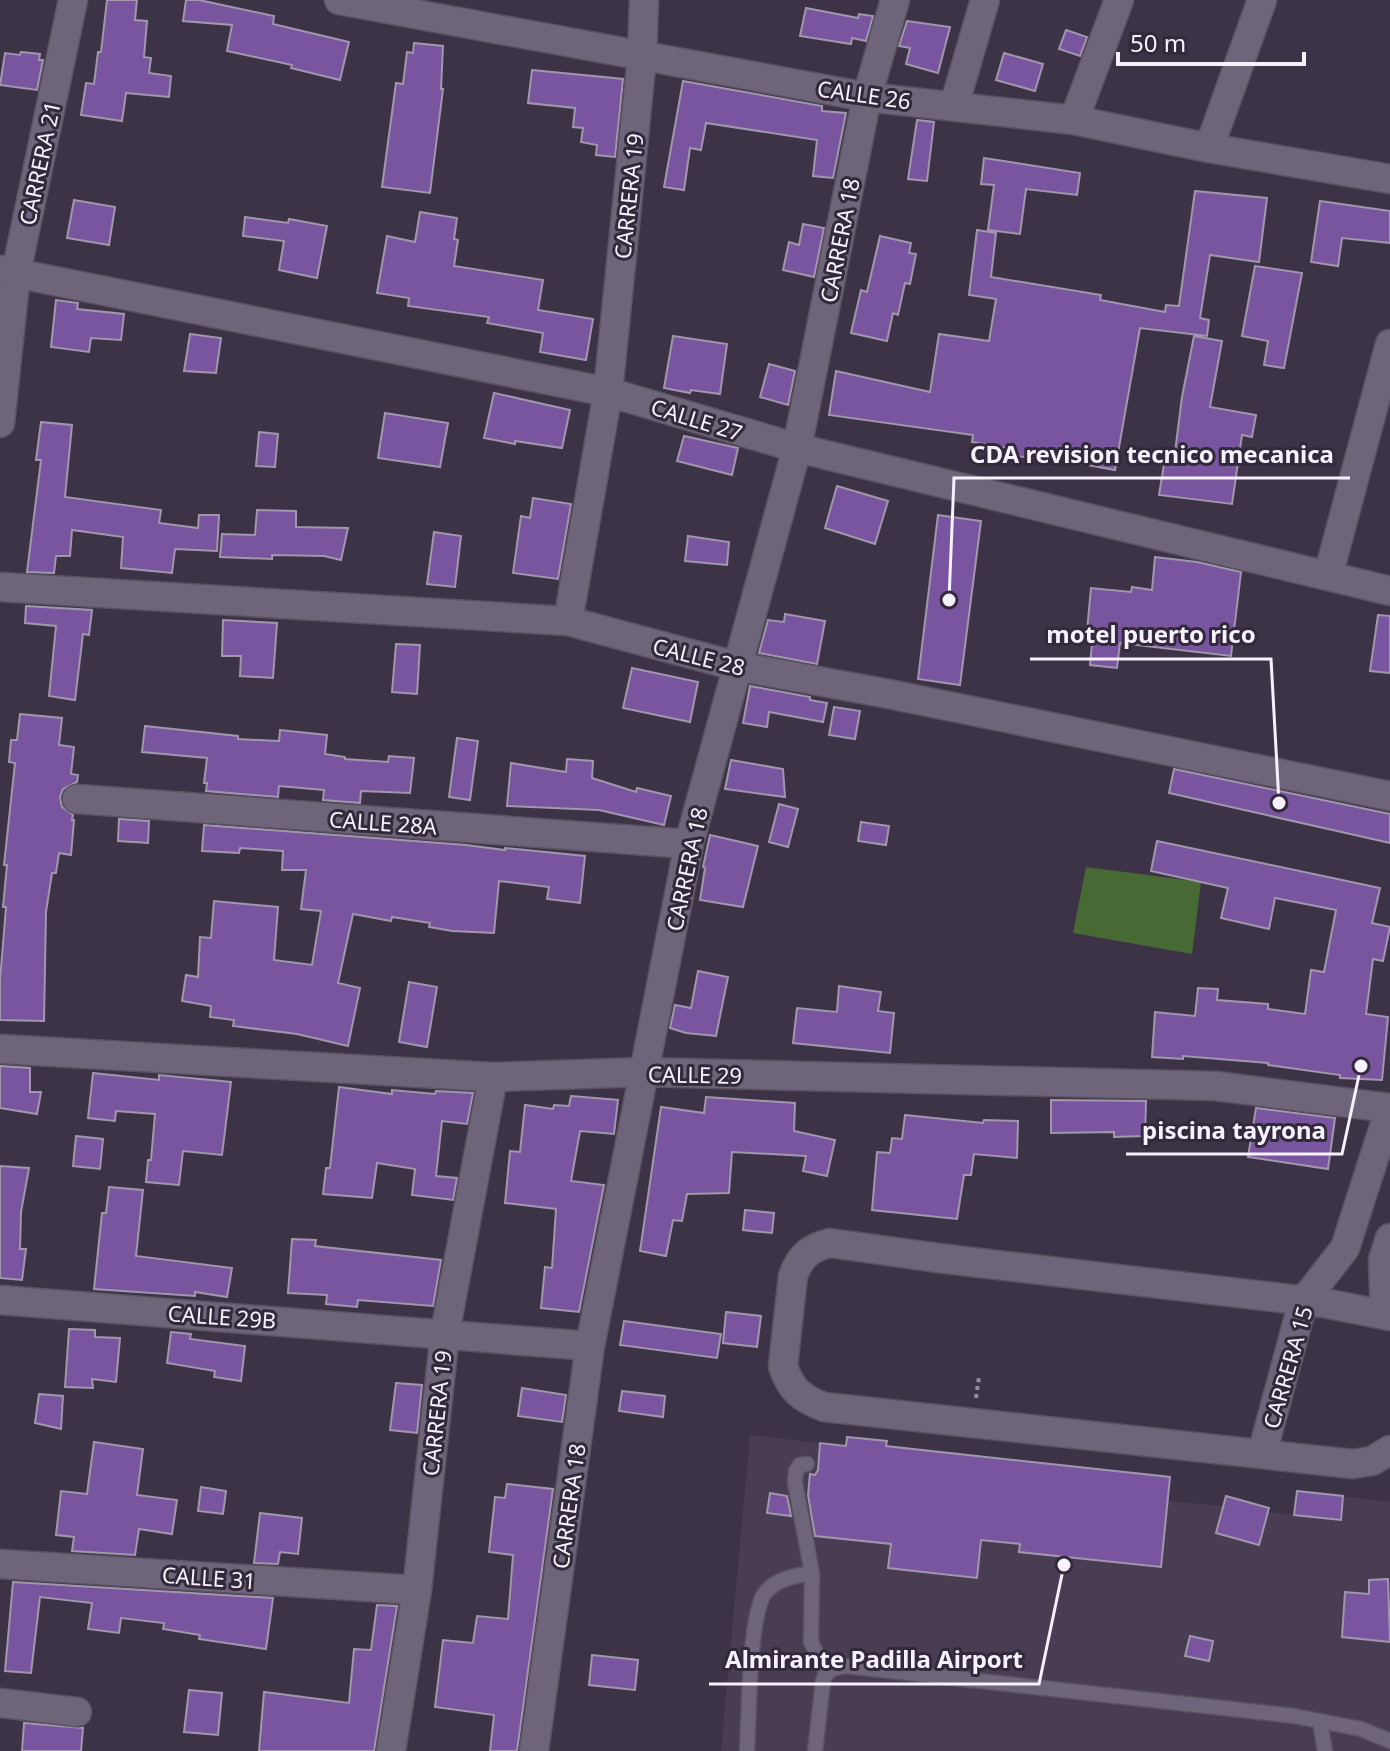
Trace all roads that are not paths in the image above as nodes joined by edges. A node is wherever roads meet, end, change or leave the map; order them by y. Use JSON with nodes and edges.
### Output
{"nodes":[{"id":1,"x":73,"y":0,"type":"edge"},
{"id":2,"x":339,"y":0,"type":"edge"},
{"id":3,"x":644,"y":0,"type":"edge"},
{"id":4,"x":895,"y":0,"type":"edge"},
{"id":5,"x":985,"y":0,"type":"edge"},
{"id":6,"x":1119,"y":0,"type":"edge"},
{"id":7,"x":1262,"y":0,"type":"edge"},
{"id":8,"x":642,"y":57,"type":"junction"},
{"id":9,"x":867,"y":97,"type":"junction"},
{"id":10,"x":954,"y":106,"type":"junction"},
{"id":11,"x":1074,"y":120,"type":"junction"},
{"id":12,"x":1209,"y":148,"type":"junction"},
{"id":13,"x":1390,"y":179,"type":"edge"},
{"id":14,"x":8,"y":271,"type":"edge"},
{"id":15,"x":1390,"y":344,"type":"edge"},
{"id":16,"x":608,"y":392,"type":"junction"},
{"id":17,"x":0,"y":423,"type":"edge"},
{"id":18,"x":797,"y":448,"type":"junction"},
{"id":19,"x":1328,"y":576,"type":"junction"},
{"id":20,"x":0,"y":587,"type":"edge"},
{"id":21,"x":1390,"y":591,"type":"edge"},
{"id":22,"x":568,"y":621,"type":"junction"},
{"id":23,"x":736,"y":666,"type":"junction"},
{"id":24,"x":1390,"y":796,"type":"edge"},
{"id":25,"x":77,"y":799,"type":"dead end"},
{"id":26,"x":689,"y":844,"type":"junction"},
{"id":27,"x":0,"y":1049,"type":"edge"},
{"id":28,"x":644,"y":1072,"type":"junction"},
{"id":29,"x":493,"y":1077,"type":"junction"},
{"id":30,"x":1390,"y":1108,"type":"edge"},
{"id":31,"x":1390,"y":1238,"type":"edge"},
{"id":32,"x":0,"y":1300,"type":"edge"},
{"id":33,"x":1303,"y":1302,"type":"junction"},
{"id":34,"x":1388,"y":1315,"type":"edge"},
{"id":35,"x":445,"y":1333,"type":"junction"},
{"id":36,"x":590,"y":1346,"type":"junction"},
{"id":37,"x":1390,"y":1450,"type":"edge"},
{"id":38,"x":1262,"y":1454,"type":"junction"},
{"id":39,"x":807,"y":1464,"type":"dead end"},
{"id":40,"x":0,"y":1564,"type":"edge"},
{"id":41,"x":812,"y":1573,"type":"junction"},
{"id":42,"x":417,"y":1590,"type":"junction"},
{"id":43,"x":826,"y":1673,"type":"junction"},
{"id":44,"x":0,"y":1703,"type":"edge"},
{"id":45,"x":77,"y":1712,"type":"dead end"},
{"id":46,"x":1320,"y":1721,"type":"junction"},
{"id":47,"x":1390,"y":1741,"type":"edge"},
{"id":48,"x":391,"y":1751,"type":"edge"},
{"id":49,"x":534,"y":1751,"type":"edge"},
{"id":50,"x":747,"y":1751,"type":"edge"},
{"id":51,"x":815,"y":1751,"type":"edge"},
{"id":52,"x":1325,"y":1751,"type":"edge"}],
"edges":[{"from":1,"to":14,"type":"street","name":"CARRERA 21"},
{"from":2,"to":8,"type":"street","name":"CALLE 26"},
{"from":3,"to":8,"type":"street","name":"CARRERA 19"},
{"from":4,"to":9,"type":"street","name":"CARRERA 18"},
{"from":5,"to":10,"type":"street"},
{"from":6,"to":11,"type":"street"},
{"from":7,"to":12,"type":"street"},
{"from":8,"to":9,"type":"street","name":"CALLE 26"},
{"from":8,"to":16,"type":"street","name":"CARRERA 19"},
{"from":9,"to":10,"type":"street","name":"CALLE 26"},
{"from":9,"to":18,"type":"street","name":"CARRERA 18"},
{"from":10,"to":11,"type":"street","name":"CALLE 26"},
{"from":11,"to":12,"type":"street","name":"CALLE 26"},
{"from":12,"to":13,"type":"street","name":"CALLE 26"},
{"from":14,"to":16,"type":"street","name":"CALLE 27"},
{"from":14,"to":17,"type":"street","name":"CARRERA 21"},
{"from":15,"to":19,"type":"street"},
{"from":16,"to":18,"type":"street","name":"CALLE 27"},
{"from":16,"to":22,"type":"street","name":"CARRERA 19"},
{"from":18,"to":19,"type":"street","name":"CALLE 27"},
{"from":18,"to":23,"type":"street","name":"CARRERA 18"},
{"from":19,"to":21,"type":"street","name":"CALLE 27"},
{"from":20,"to":22,"type":"street","name":"CALLE 28"},
{"from":22,"to":23,"type":"street","name":"CALLE 28"},
{"from":23,"to":24,"type":"street","name":"CALLE 28"},
{"from":23,"to":26,"type":"street","name":"CARRERA 18"},
{"from":25,"to":26,"type":"street","name":"CALLE 28A"},
{"from":26,"to":28,"type":"street","name":"CARRERA 18"},
{"from":27,"to":29,"type":"street","name":"CALLE 29"},
{"from":28,"to":29,"type":"street","name":"CALLE 29"},
{"from":28,"to":30,"type":"street","name":"CALLE 29"},
{"from":28,"to":36,"type":"street","name":"CARRERA 18"},
{"from":29,"to":35,"type":"street","name":"CARRERA 19"},
{"from":30,"to":33,"type":"street","name":"CARRERA 15"},
{"from":31,"to":34,"type":"street"},
{"from":32,"to":35,"type":"street","name":"CALLE 29B"},
{"from":33,"to":34,"type":"street"},
{"from":33,"to":38,"type":"street","name":"CARRERA 15"},
{"from":33,"to":38,"type":"street"},
{"from":35,"to":36,"type":"street","name":"CALLE 29B"},
{"from":35,"to":42,"type":"street","name":"CARRERA 19"},
{"from":36,"to":49,"type":"street","name":"CARRERA 18"},
{"from":37,"to":38,"type":"street"},
{"from":39,"to":41,"type":"lane"},
{"from":40,"to":42,"type":"street","name":"CALLE 31"},
{"from":41,"to":43,"type":"lane"},
{"from":41,"to":50,"type":"lane"},
{"from":42,"to":48,"type":"street","name":"CARRERA 19"},
{"from":43,"to":46,"type":"lane"},
{"from":43,"to":51,"type":"lane"},
{"from":44,"to":45,"type":"street"},
{"from":46,"to":47,"type":"lane"},
{"from":46,"to":52,"type":"lane"}]}
